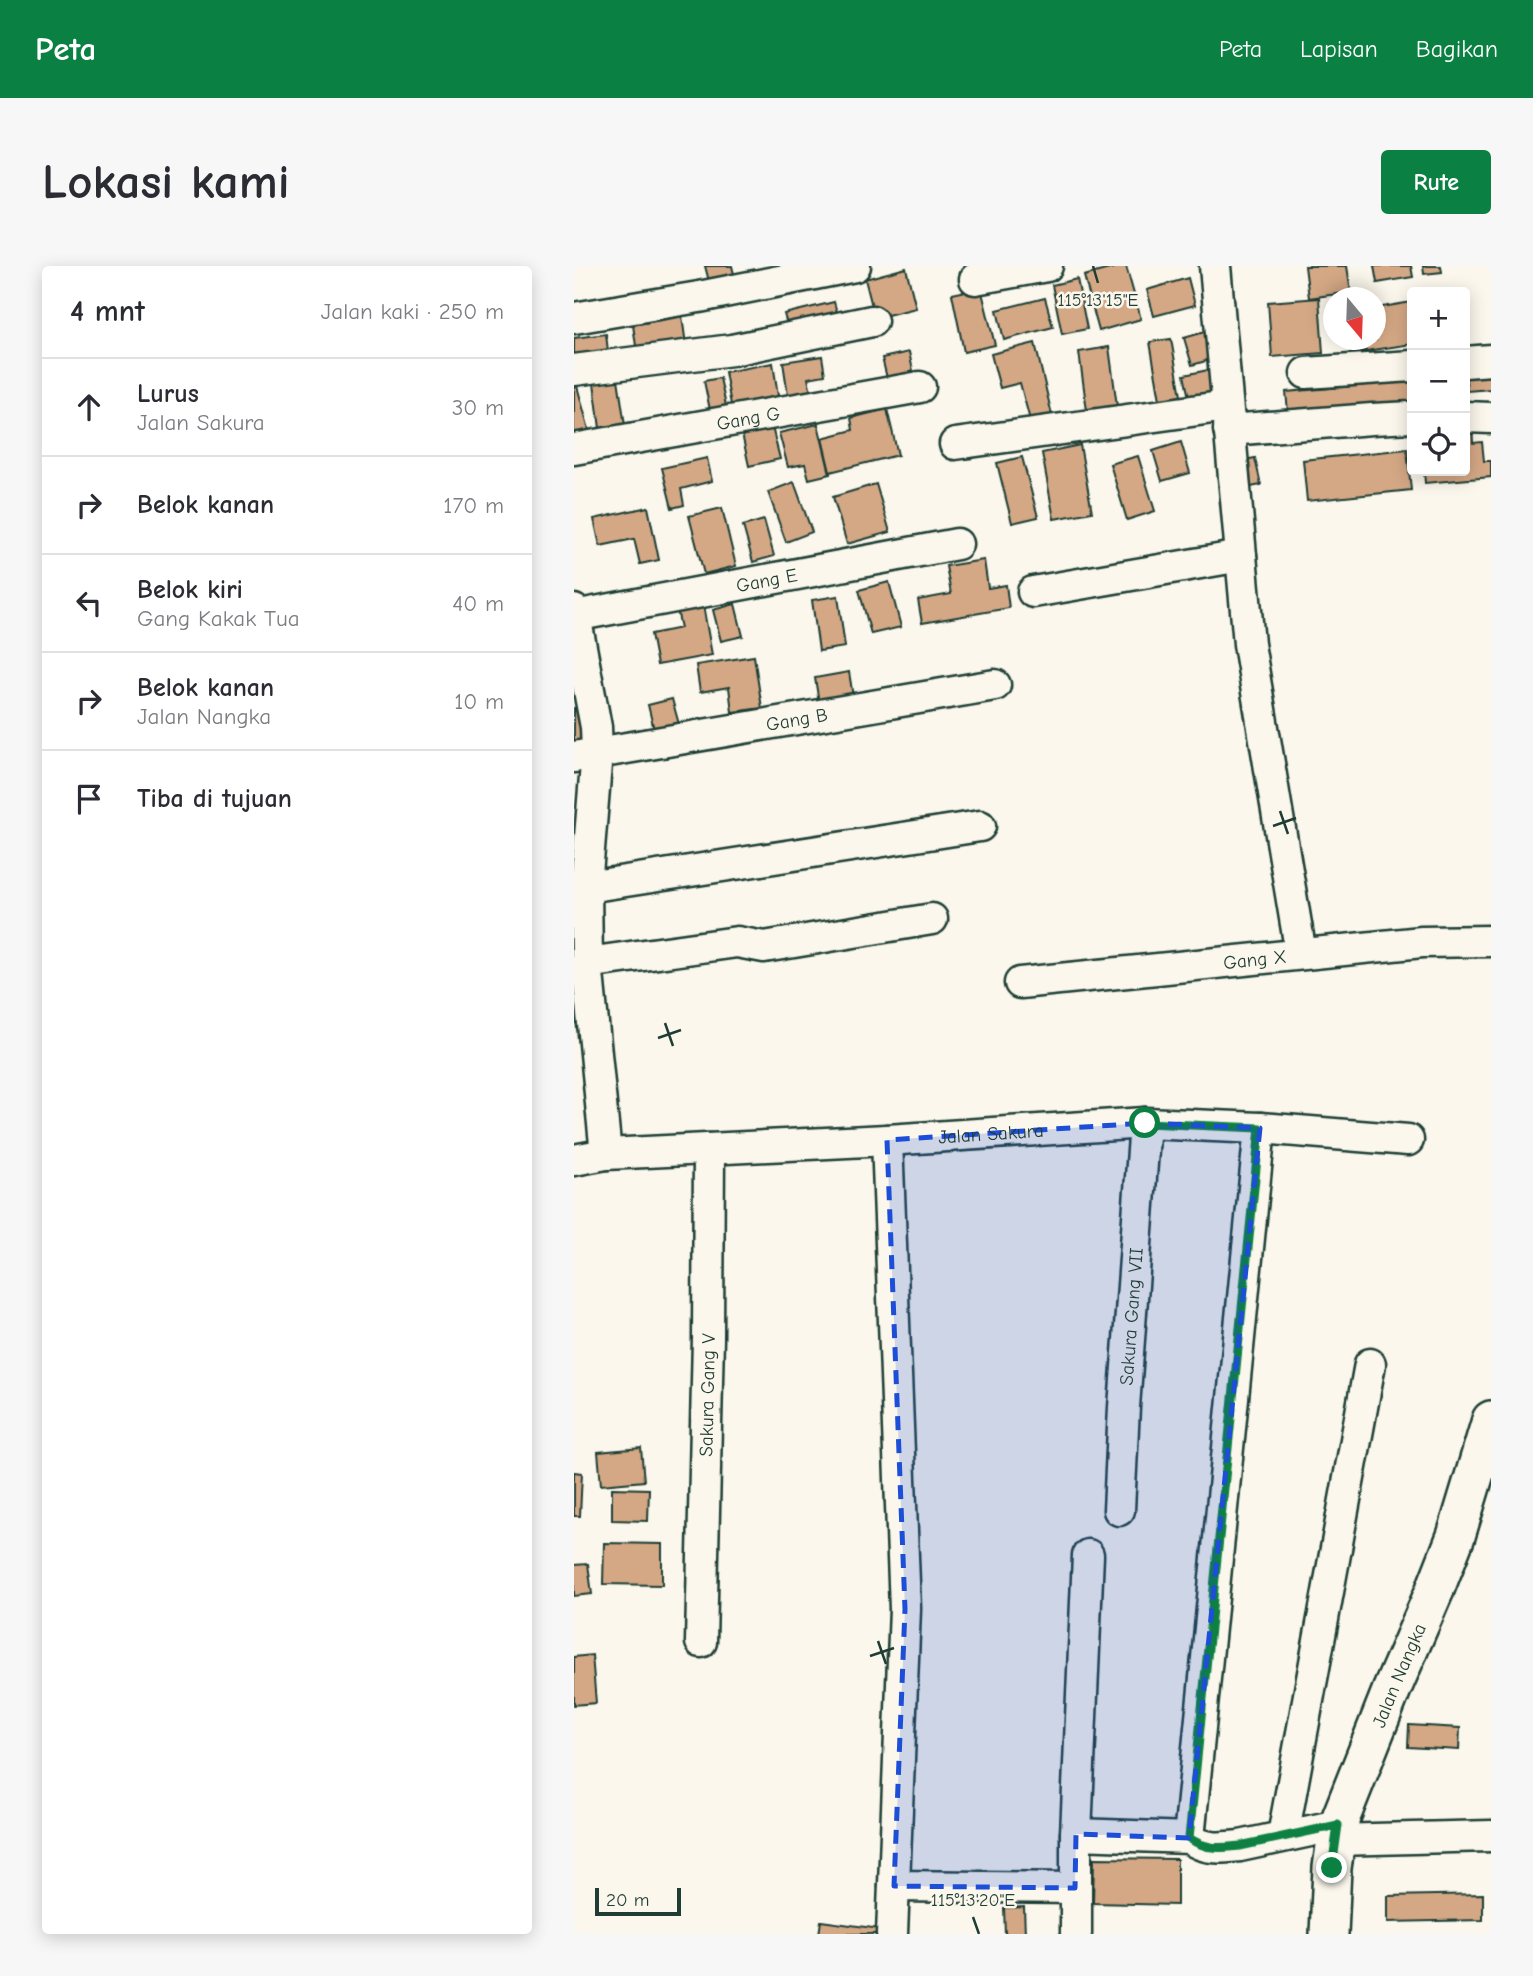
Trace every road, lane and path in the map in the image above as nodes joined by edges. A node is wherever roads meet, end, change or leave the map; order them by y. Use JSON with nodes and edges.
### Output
{"nodes":[{"id":1,"x":855,"y":266,"type":"edge"},
{"id":2,"x":1047,"y":266,"type":"edge"},
{"id":3,"x":1215,"y":266,"type":"edge"},
{"id":4,"x":975,"y":279,"type":"dead end"},
{"id":5,"x":574,"y":317,"type":"edge"},
{"id":6,"x":872,"y":321,"type":"dead end"},
{"id":7,"x":1491,"y":360,"type":"edge"},
{"id":8,"x":1470,"y":362,"type":"edge"},
{"id":9,"x":1407,"y":366,"type":"edge"},
{"id":10,"x":574,"y":370,"type":"edge"},
{"id":11,"x":1306,"y":373,"type":"dead end"},
{"id":12,"x":920,"y":387,"type":"dead end"},
{"id":13,"x":1407,"y":417,"type":"edge"},
{"id":14,"x":1228,"y":418,"type":"junction"},
{"id":15,"x":1470,"y":418,"type":"edge"},
{"id":16,"x":1491,"y":418,"type":"edge"},
{"id":17,"x":955,"y":444,"type":"dead end"},
{"id":18,"x":574,"y":449,"type":"edge"},
{"id":19,"x":957,"y":544,"type":"dead end"},
{"id":20,"x":1241,"y":556,"type":"junction"},
{"id":21,"x":1033,"y":592,"type":"dead end"},
{"id":22,"x":575,"y":614,"type":"edge"},
{"id":23,"x":995,"y":685,"type":"dead end"},
{"id":24,"x":586,"y":754,"type":"edge"},
{"id":25,"x":980,"y":826,"type":"dead end"},
{"id":26,"x":580,"y":888,"type":"edge"},
{"id":27,"x":932,"y":919,"type":"dead end"},
{"id":28,"x":1491,"y":941,"type":"edge"},
{"id":29,"x":1301,"y":954,"type":"junction"},
{"id":30,"x":587,"y":963,"type":"junction"},
{"id":31,"x":1020,"y":982,"type":"dead end"},
{"id":32,"x":1145,"y":1123,"type":"junction"},
{"id":33,"x":1260,"y":1128,"type":"junction"},
{"id":34,"x":887,"y":1140,"type":"junction"},
{"id":35,"x":1408,"y":1140,"type":"dead end"},
{"id":36,"x":709,"y":1149,"type":"junction"},
{"id":37,"x":606,"y":1154,"type":"junction"},
{"id":38,"x":574,"y":1160,"type":"edge"},
{"id":39,"x":1370,"y":1364,"type":"dead end"},
{"id":40,"x":1491,"y":1420,"type":"edge"},
{"id":41,"x":1119,"y":1510,"type":"dead end"},
{"id":42,"x":1088,"y":1555,"type":"dead end"},
{"id":43,"x":701,"y":1642,"type":"dead end"},
{"id":44,"x":1337,"y":1832,"type":"junction"},
{"id":45,"x":1076,"y":1834,"type":"junction"},
{"id":46,"x":1283,"y":1836,"type":"junction"},
{"id":47,"x":1491,"y":1836,"type":"edge"},
{"id":48,"x":1189,"y":1838,"type":"junction"},
{"id":49,"x":894,"y":1886,"type":"junction"},
{"id":50,"x":1075,"y":1888,"type":"junction"},
{"id":51,"x":892,"y":1934,"type":"edge"},
{"id":52,"x":1076,"y":1934,"type":"edge"},
{"id":53,"x":1329,"y":1934,"type":"edge"}],
"edges":[{"from":1,"to":5,"type":"street"},
{"from":2,"to":4,"type":"street"},
{"from":3,"to":14,"type":"street"},
{"from":6,"to":10,"type":"street"},
{"from":7,"to":8,"type":"street"},
{"from":9,"to":11,"type":"street"},
{"from":12,"to":18,"type":"street","name":"Gang G"},
{"from":13,"to":14,"type":"street"},
{"from":14,"to":17,"type":"street"},
{"from":14,"to":20,"type":"street"},
{"from":15,"to":16,"type":"street"},
{"from":19,"to":22,"type":"street","name":"Gang E"},
{"from":20,"to":21,"type":"street"},
{"from":20,"to":29,"type":"street"},
{"from":22,"to":24,"type":"street"},
{"from":23,"to":24,"type":"street","name":"Gang B"},
{"from":24,"to":26,"type":"street"},
{"from":25,"to":26,"type":"street"},
{"from":26,"to":30,"type":"street"},
{"from":27,"to":30,"type":"street"},
{"from":28,"to":29,"type":"street","name":"Gang X"},
{"from":29,"to":31,"type":"street","name":"Gang X"},
{"from":30,"to":37,"type":"street"},
{"from":32,"to":33,"type":"street","name":"Jalan Sakura"},
{"from":32,"to":34,"type":"street","name":"Jalan Sakura"},
{"from":32,"to":41,"type":"street","name":"Sakura Gang VII"},
{"from":33,"to":35,"type":"street","name":"Jalan Sakura"},
{"from":33,"to":48,"type":"street"},
{"from":34,"to":36,"type":"street","name":"Jalan Sakura"},
{"from":34,"to":49,"type":"street"},
{"from":36,"to":37,"type":"street","name":"Jalan Sakura"},
{"from":36,"to":43,"type":"street","name":"Sakura Gang V"},
{"from":37,"to":38,"type":"street","name":"Jalan Sakura"},
{"from":39,"to":46,"type":"street"},
{"from":40,"to":44,"type":"main road","name":"Jalan Nangka"},
{"from":42,"to":45,"type":"street"},
{"from":44,"to":46,"type":"street"},
{"from":44,"to":47,"type":"street"},
{"from":44,"to":53,"type":"main road","name":"Jalan Nangka"},
{"from":45,"to":48,"type":"street"},
{"from":45,"to":50,"type":"street"},
{"from":46,"to":48,"type":"street"},
{"from":49,"to":50,"type":"street"},
{"from":49,"to":51,"type":"street"},
{"from":50,"to":52,"type":"street"}]}
